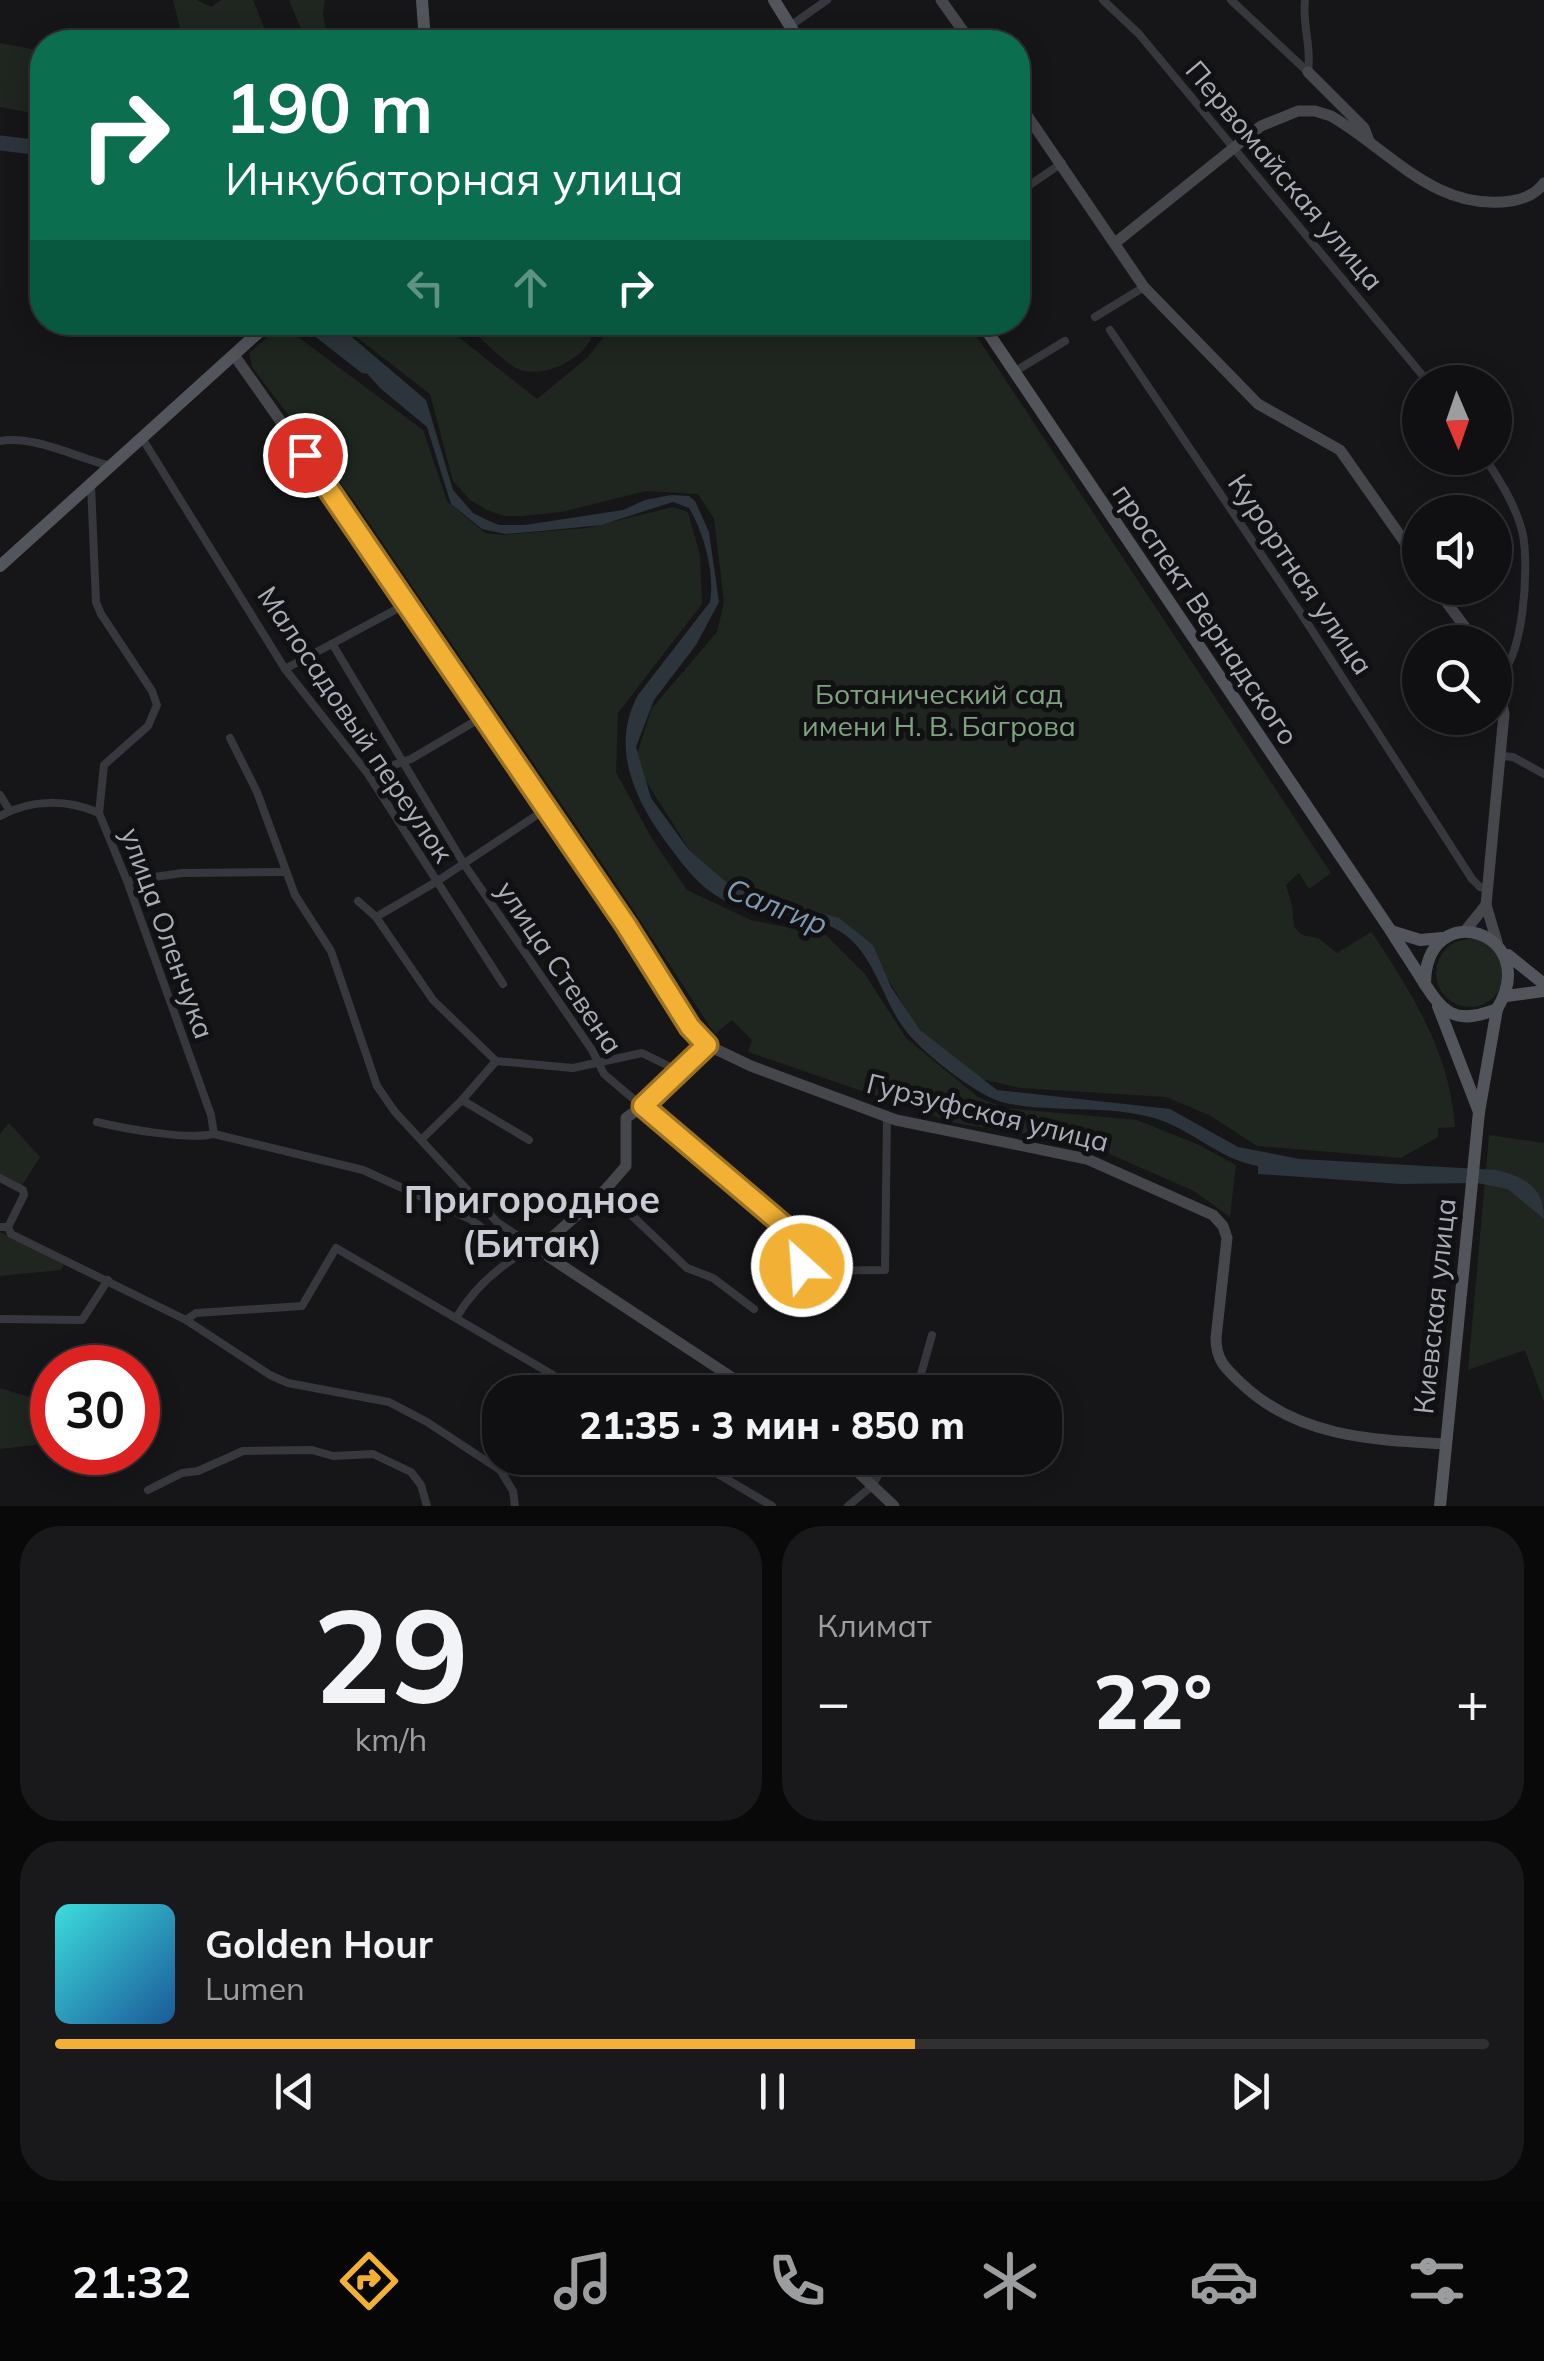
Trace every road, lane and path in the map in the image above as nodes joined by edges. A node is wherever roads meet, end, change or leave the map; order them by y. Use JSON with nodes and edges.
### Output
{"nodes":[{"id":1,"x":422,"y":0,"type":"edge"},
{"id":2,"x":774,"y":0,"type":"edge"},
{"id":3,"x":826,"y":0,"type":"edge"},
{"id":4,"x":941,"y":0,"type":"edge"},
{"id":5,"x":1102,"y":0,"type":"edge"},
{"id":6,"x":1231,"y":0,"type":"edge"},
{"id":7,"x":1302,"y":2,"type":"edge"},
{"id":8,"x":790,"y":26,"type":"junction"},
{"id":9,"x":424,"y":30,"type":"edge"},
{"id":10,"x":792,"y":30,"type":"edge"},
{"id":11,"x":961,"y":30,"type":"edge"},
{"id":12,"x":1308,"y":72,"type":"junction"},
{"id":13,"x":1030,"y":118,"type":"edge"},
{"id":14,"x":1371,"y":145,"type":"junction"},
{"id":15,"x":1231,"y":148,"type":"junction"},
{"id":16,"x":1062,"y":162,"type":"junction"},
{"id":17,"x":1544,"y":183,"type":"edge"},
{"id":18,"x":1030,"y":185,"type":"edge"},
{"id":19,"x":1115,"y":243,"type":"junction"},
{"id":20,"x":1144,"y":287,"type":"junction"},
{"id":21,"x":1096,"y":317,"type":"dead end"},
{"id":22,"x":1110,"y":330,"type":"dead end"},
{"id":23,"x":256,"y":335,"type":"edge"},
{"id":24,"x":990,"y":335,"type":"edge"},
{"id":25,"x":1065,"y":341,"type":"dead end"},
{"id":26,"x":234,"y":355,"type":"junction"},
{"id":27,"x":1414,"y":365,"type":"edge"},
{"id":28,"x":1014,"y":372,"type":"junction"},
{"id":29,"x":142,"y":438,"type":"junction"},
{"id":30,"x":0,"y":440,"type":"edge"},
{"id":31,"x":111,"y":466,"type":"junction"},
{"id":32,"x":1495,"y":475,"type":"edge"},
{"id":33,"x":91,"y":484,"type":"junction"},
{"id":34,"x":1402,"y":538,"type":"edge"},
{"id":35,"x":0,"y":566,"type":"edge"},
{"id":36,"x":408,"y":603,"type":"junction"},
{"id":37,"x":332,"y":645,"type":"junction"},
{"id":38,"x":1512,"y":662,"type":"edge"},
{"id":39,"x":285,"y":670,"type":"junction"},
{"id":40,"x":484,"y":716,"type":"junction"},
{"id":41,"x":1503,"y":735,"type":"edge"},
{"id":42,"x":230,"y":738,"type":"dead end"},
{"id":43,"x":1502,"y":756,"type":"junction"},
{"id":44,"x":402,"y":764,"type":"junction"},
{"id":45,"x":368,"y":774,"type":"junction"},
{"id":46,"x":1544,"y":774,"type":"edge"},
{"id":47,"x":0,"y":795,"type":"edge"},
{"id":48,"x":546,"y":809,"type":"junction"},
{"id":49,"x":10,"y":811,"type":"junction"},
{"id":50,"x":99,"y":813,"type":"junction"},
{"id":51,"x":0,"y":816,"type":"edge"},
{"id":52,"x":464,"y":864,"type":"junction"},
{"id":53,"x":284,"y":872,"type":"junction"},
{"id":54,"x":127,"y":881,"type":"junction"},
{"id":55,"x":436,"y":882,"type":"junction"},
{"id":56,"x":1489,"y":889,"type":"junction"},
{"id":57,"x":358,"y":901,"type":"dead end"},
{"id":58,"x":1486,"y":904,"type":"junction"},
{"id":59,"x":376,"y":917,"type":"junction"},
{"id":60,"x":1391,"y":931,"type":"junction"},
{"id":61,"x":1465,"y":931,"type":"junction"},
{"id":62,"x":1444,"y":938,"type":"junction"},
{"id":63,"x":1497,"y":942,"type":"junction"},
{"id":64,"x":1508,"y":955,"type":"junction"},
{"id":65,"x":502,"y":984,"type":"dead end"},
{"id":66,"x":1426,"y":985,"type":"junction"},
{"id":67,"x":1544,"y":987,"type":"edge"},
{"id":68,"x":1506,"y":996,"type":"junction"},
{"id":69,"x":1436,"y":1004,"type":"junction"},
{"id":70,"x":1497,"y":1009,"type":"junction"},
{"id":71,"x":707,"y":1045,"type":"junction"},
{"id":72,"x":496,"y":1061,"type":"junction"},
{"id":73,"x":598,"y":1062,"type":"junction"},
{"id":74,"x":681,"y":1072,"type":"junction"},
{"id":75,"x":462,"y":1100,"type":"junction"},
{"id":76,"x":643,"y":1106,"type":"junction"},
{"id":77,"x":1479,"y":1112,"type":"junction"},
{"id":78,"x":887,"y":1117,"type":"junction"},
{"id":79,"x":97,"y":1122,"type":"dead end"},
{"id":80,"x":214,"y":1134,"type":"junction"},
{"id":81,"x":422,"y":1139,"type":"junction"},
{"id":82,"x":529,"y":1140,"type":"dead end"},
{"id":83,"x":0,"y":1178,"type":"edge"},
{"id":84,"x":604,"y":1190,"type":"junction"},
{"id":85,"x":4,"y":1227,"type":"edge"},
{"id":86,"x":522,"y":1239,"type":"junction"},
{"id":87,"x":549,"y":1240,"type":"junction"},
{"id":88,"x":533,"y":1247,"type":"junction"},
{"id":89,"x":517,"y":1253,"type":"junction"},
{"id":90,"x":548,"y":1257,"type":"junction"},
{"id":91,"x":108,"y":1280,"type":"junction"},
{"id":92,"x":754,"y":1309,"type":"dead end"},
{"id":93,"x":456,"y":1318,"type":"junction"},
{"id":94,"x":0,"y":1319,"type":"edge"},
{"id":95,"x":186,"y":1320,"type":"junction"},
{"id":96,"x":932,"y":1334,"type":"dead end"},
{"id":97,"x":553,"y":1375,"type":"edge"},
{"id":98,"x":728,"y":1375,"type":"edge"},
{"id":99,"x":921,"y":1375,"type":"edge"},
{"id":100,"x":1446,"y":1444,"type":"junction"},
{"id":101,"x":720,"y":1475,"type":"edge"},
{"id":102,"x":861,"y":1475,"type":"edge"},
{"id":103,"x":878,"y":1475,"type":"edge"},
{"id":104,"x":872,"y":1486,"type":"junction"},
{"id":105,"x":148,"y":1490,"type":"dead end"},
{"id":106,"x":426,"y":1506,"type":"edge"},
{"id":107,"x":515,"y":1506,"type":"edge"},
{"id":108,"x":772,"y":1506,"type":"edge"},
{"id":109,"x":848,"y":1506,"type":"edge"},
{"id":110,"x":894,"y":1506,"type":"edge"},
{"id":111,"x":1440,"y":1506,"type":"edge"}],
"edges":[{"from":1,"to":9,"type":"main road"},
{"from":2,"to":8,"type":"main road"},
{"from":3,"to":8,"type":"street"},
{"from":4,"to":11,"type":"main road"},
{"from":5,"to":15,"type":"street","name":"Первомайская улица"},
{"from":6,"to":12,"type":"street"},
{"from":7,"to":12,"type":"street"},
{"from":8,"to":10,"type":"main road"},
{"from":12,"to":14,"type":"main road"},
{"from":13,"to":16,"type":"main road"},
{"from":14,"to":15,"type":"main road"},
{"from":14,"to":17,"type":"main road"},
{"from":15,"to":19,"type":"main road"},
{"from":15,"to":27,"type":"street","name":"Первомайская улица"},
{"from":16,"to":18,"type":"street"},
{"from":16,"to":19,"type":"main road"},
{"from":19,"to":20,"type":"main road"},
{"from":20,"to":21,"type":"street"},
{"from":20,"to":34,"type":"main road"},
{"from":22,"to":56,"type":"street","name":"Курортная улица"},
{"from":23,"to":26,"type":"main road"},
{"from":24,"to":28,"type":"main road","name":"проспект Вернадского"},
{"from":25,"to":28,"type":"street"},
{"from":26,"to":29,"type":"main road"},
{"from":26,"to":36,"type":"main road","name":"Гурзуфская улица"},
{"from":28,"to":60,"type":"main road","name":"проспект Вернадского"},
{"from":29,"to":31,"type":"main road"},
{"from":29,"to":39,"type":"street","name":"Малосадовый переулок"},
{"from":30,"to":31,"type":"street"},
{"from":31,"to":33,"type":"main road"},
{"from":32,"to":38,"type":"street"},
{"from":33,"to":35,"type":"main road"},
{"from":33,"to":50,"type":"street","name":"улица Оленчука"},
{"from":36,"to":37,"type":"street"},
{"from":36,"to":40,"type":"main road","name":"Гурзуфская улица"},
{"from":37,"to":39,"type":"street"},
{"from":37,"to":44,"type":"street","name":"улица Стевена"},
{"from":39,"to":45,"type":"street","name":"Малосадовый переулок"},
{"from":40,"to":44,"type":"street"},
{"from":40,"to":48,"type":"main road","name":"Гурзуфская улица"},
{"from":41,"to":43,"type":"main road"},
{"from":42,"to":53,"type":"street"},
{"from":43,"to":46,"type":"street"},
{"from":43,"to":56,"type":"main road"},
{"from":44,"to":45,"type":"street"},
{"from":44,"to":52,"type":"street","name":"улица Стевена"},
{"from":45,"to":55,"type":"street","name":"Малосадовый переулок"},
{"from":47,"to":49,"type":"street"},
{"from":48,"to":52,"type":"street"},
{"from":48,"to":71,"type":"main road","name":"Гурзуфская улица"},
{"from":49,"to":50,"type":"street"},
{"from":49,"to":51,"type":"street"},
{"from":50,"to":54,"type":"street","name":"улица Оленчука"},
{"from":52,"to":55,"type":"street"},
{"from":52,"to":73,"type":"street","name":"улица Стевена"},
{"from":53,"to":54,"type":"street"},
{"from":53,"to":81,"type":"street"},
{"from":54,"to":80,"type":"street","name":"улица Оленчука"},
{"from":55,"to":59,"type":"street"},
{"from":55,"to":65,"type":"street","name":"Малосадовый переулок"},
{"from":56,"to":58,"type":"main road"},
{"from":57,"to":59,"type":"street"},
{"from":58,"to":61,"type":"main road"},
{"from":58,"to":63,"type":"main road"},
{"from":59,"to":72,"type":"street"},
{"from":60,"to":62,"type":"main road"},
{"from":60,"to":66,"type":"main road","name":"проспект Вернадского"},
{"from":61,"to":62,"type":"main road"},
{"from":61,"to":63,"type":"main road"},
{"from":62,"to":66,"type":"main road"},
{"from":63,"to":64,"type":"main road"},
{"from":64,"to":67,"type":"main road"},
{"from":64,"to":68,"type":"main road"},
{"from":66,"to":69,"type":"main road"},
{"from":67,"to":68,"type":"main road"},
{"from":68,"to":70,"type":"main road"},
{"from":69,"to":70,"type":"main road"},
{"from":69,"to":77,"type":"main road","name":"Киевская улица"},
{"from":70,"to":77,"type":"main road","name":"Киевская улица"},
{"from":71,"to":74,"type":"main road"},
{"from":71,"to":78,"type":"main road","name":"Гурзуфская улица"},
{"from":72,"to":73,"type":"street"},
{"from":72,"to":75,"type":"street"},
{"from":73,"to":74,"type":"street"},
{"from":73,"to":76,"type":"street","name":"улица Стевена"},
{"from":74,"to":76,"type":"main road"},
{"from":75,"to":81,"type":"street"},
{"from":75,"to":82,"type":"street"},
{"from":76,"to":78,"type":"street","name":"улица Стевена"},
{"from":76,"to":84,"type":"main road"},
{"from":77,"to":100,"type":"main road","name":"Киевская улица"},
{"from":78,"to":100,"type":"main road","name":"Гурзуфская улица"},
{"from":79,"to":80,"type":"street"},
{"from":80,"to":89,"type":"street"},
{"from":81,"to":86,"type":"street"},
{"from":83,"to":85,"type":"street"},
{"from":84,"to":87,"type":"main road"},
{"from":84,"to":92,"type":"street"},
{"from":85,"to":91,"type":"street"},
{"from":86,"to":88,"type":"street"},
{"from":86,"to":89,"type":"street"},
{"from":87,"to":88,"type":"street"},
{"from":87,"to":90,"type":"main road"},
{"from":88,"to":89,"type":"street"},
{"from":88,"to":90,"type":"street"},
{"from":89,"to":93,"type":"street"},
{"from":90,"to":98,"type":"main road"},
{"from":91,"to":94,"type":"street"},
{"from":91,"to":95,"type":"street"},
{"from":93,"to":95,"type":"street"},
{"from":93,"to":97,"type":"street"},
{"from":95,"to":107,"type":"street"},
{"from":96,"to":99,"type":"street"},
{"from":100,"to":111,"type":"main road","name":"Киевская улица"},
{"from":101,"to":108,"type":"street"},
{"from":102,"to":104,"type":"main road"},
{"from":103,"to":104,"type":"street"},
{"from":104,"to":109,"type":"street"},
{"from":104,"to":110,"type":"main road"},
{"from":105,"to":106,"type":"street"}]}
